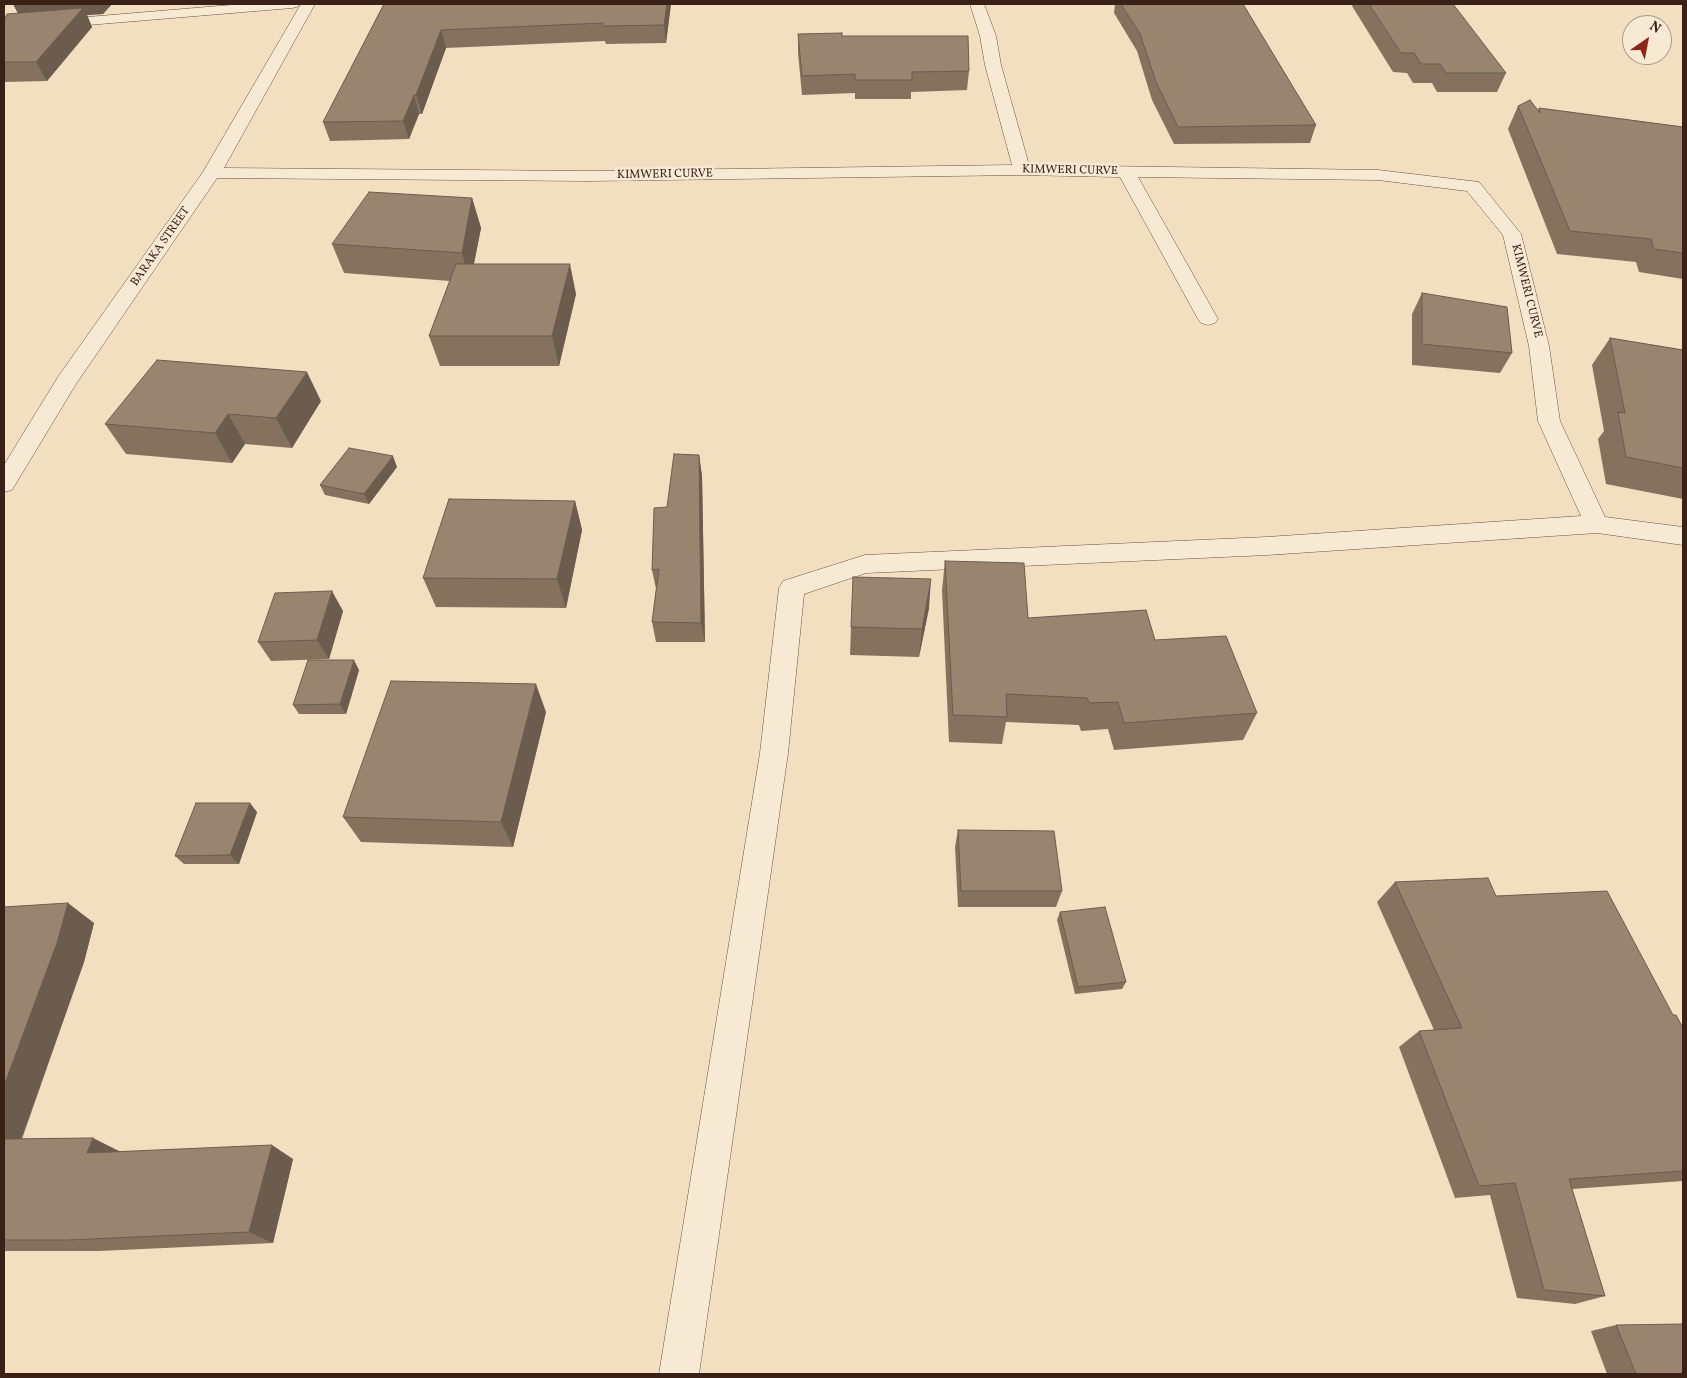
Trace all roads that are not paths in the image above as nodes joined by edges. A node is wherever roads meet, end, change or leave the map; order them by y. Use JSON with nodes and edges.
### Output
{"nodes":[{"id":1,"x":292,"y":4,"type":"edge"},
{"id":2,"x":308,"y":4,"type":"edge"},
{"id":3,"x":978,"y":4,"type":"edge"},
{"id":4,"x":4,"y":28,"type":"edge"},
{"id":5,"x":1022,"y":170,"type":"junction"},
{"id":6,"x":1126,"y":171,"type":"junction"},
{"id":7,"x":212,"y":174,"type":"junction"},
{"id":8,"x":1208,"y":319,"type":"dead end"},
{"id":9,"x":4,"y":484,"type":"edge"},
{"id":10,"x":1597,"y":524,"type":"junction"},
{"id":11,"x":1683,"y":536,"type":"edge"},
{"id":12,"x":678,"y":1374,"type":"edge"}],
"edges":[{"from":1,"to":4,"type":"street"},
{"from":2,"to":7,"type":"street","name":"BARAKA STREET"},
{"from":3,"to":5,"type":"street"},
{"from":5,"to":6,"type":"street","name":"KIMWERI CURVE"},
{"from":5,"to":7,"type":"street","name":"KIMWERI CURVE"},
{"from":6,"to":8,"type":"street"},
{"from":6,"to":10,"type":"street","name":"KIMWERI CURVE"},
{"from":7,"to":9,"type":"street","name":"BARAKA STREET"},
{"from":10,"to":11,"type":"street"},
{"from":10,"to":12,"type":"street"}]}
